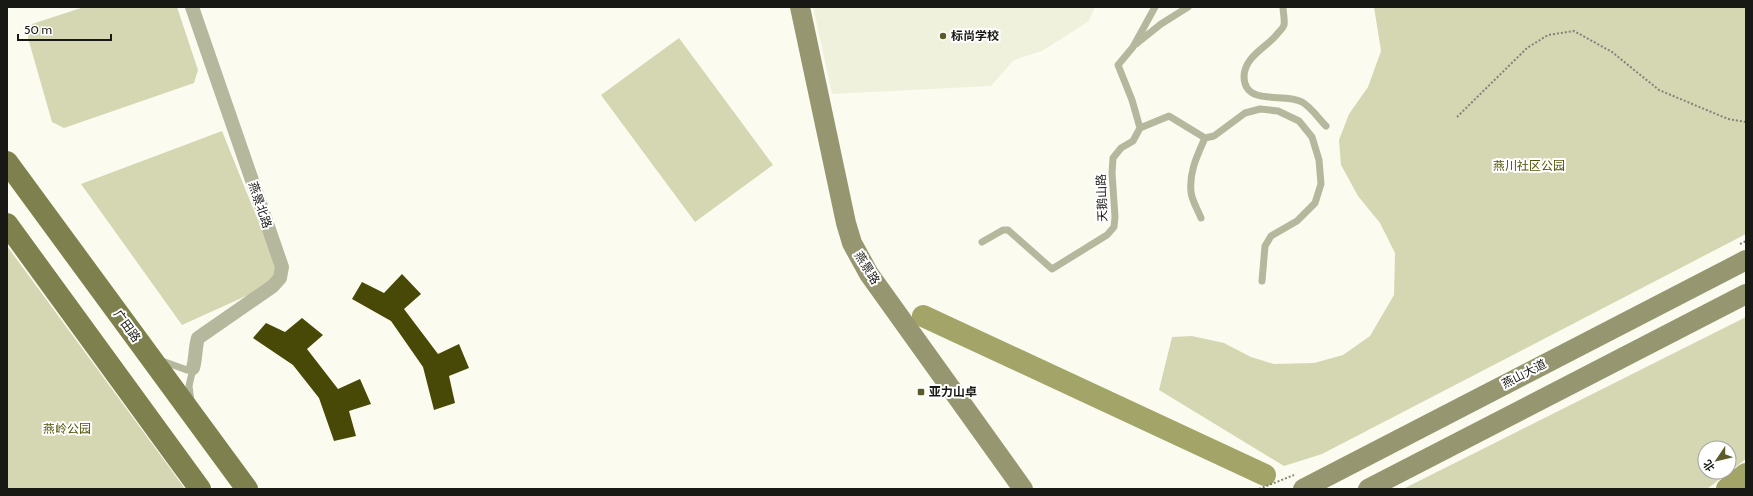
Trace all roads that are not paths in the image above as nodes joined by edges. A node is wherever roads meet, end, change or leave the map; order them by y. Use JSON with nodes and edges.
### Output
{"nodes":[{"id":1,"x":192,"y":7,"type":"edge"},
{"id":2,"x":786,"y":7,"type":"edge"},
{"id":3,"x":800,"y":7,"type":"edge"},
{"id":4,"x":1155,"y":7,"type":"edge"},
{"id":5,"x":1188,"y":7,"type":"edge"},
{"id":6,"x":1283,"y":7,"type":"edge"},
{"id":7,"x":1133,"y":46,"type":"junction"},
{"id":8,"x":1326,"y":126,"type":"dead end"},
{"id":9,"x":1140,"y":128,"type":"junction"},
{"id":10,"x":1205,"y":138,"type":"junction"},
{"id":11,"x":9,"y":169,"type":"edge"},
{"id":12,"x":1201,"y":218,"type":"dead end"},
{"id":13,"x":7,"y":224,"type":"edge"},
{"id":14,"x":982,"y":242,"type":"dead end"},
{"id":15,"x":1746,"y":260,"type":"edge"},
{"id":16,"x":1262,"y":281,"type":"dead end"},
{"id":17,"x":1746,"y":294,"type":"edge"},
{"id":18,"x":142,"y":347,"type":"junction"},
{"id":19,"x":193,"y":368,"type":"junction"},
{"id":20,"x":198,"y":423,"type":"junction"},
{"id":21,"x":200,"y":489,"type":"edge"},
{"id":22,"x":246,"y":489,"type":"edge"},
{"id":23,"x":1007,"y":489,"type":"edge"},
{"id":24,"x":1024,"y":489,"type":"edge"},
{"id":25,"x":1303,"y":489,"type":"edge"},
{"id":26,"x":1368,"y":489,"type":"edge"}],
"edges":[{"from":1,"to":19,"type":"street","name":"燕景北路"},
{"from":2,"to":23,"type":"street","name":"燕景路"},
{"from":3,"to":24,"type":"street","name":"燕景路"},
{"from":4,"to":7,"type":"lane"},
{"from":5,"to":7,"type":"lane"},
{"from":6,"to":8,"type":"lane"},
{"from":7,"to":9,"type":"lane"},
{"from":9,"to":10,"type":"lane"},
{"from":9,"to":14,"type":"lane","name":"天鹅山路"},
{"from":10,"to":12,"type":"lane"},
{"from":10,"to":16,"type":"lane"},
{"from":11,"to":18,"type":"main road","name":"广田路"},
{"from":13,"to":21,"type":"main road"},
{"from":15,"to":25,"type":"street","name":"燕山大道"},
{"from":17,"to":26,"type":"street"},
{"from":18,"to":19,"type":"lane"},
{"from":18,"to":20,"type":"main road","name":"广田路"},
{"from":19,"to":20,"type":"lane"},
{"from":20,"to":22,"type":"main road","name":"广田路"}]}
